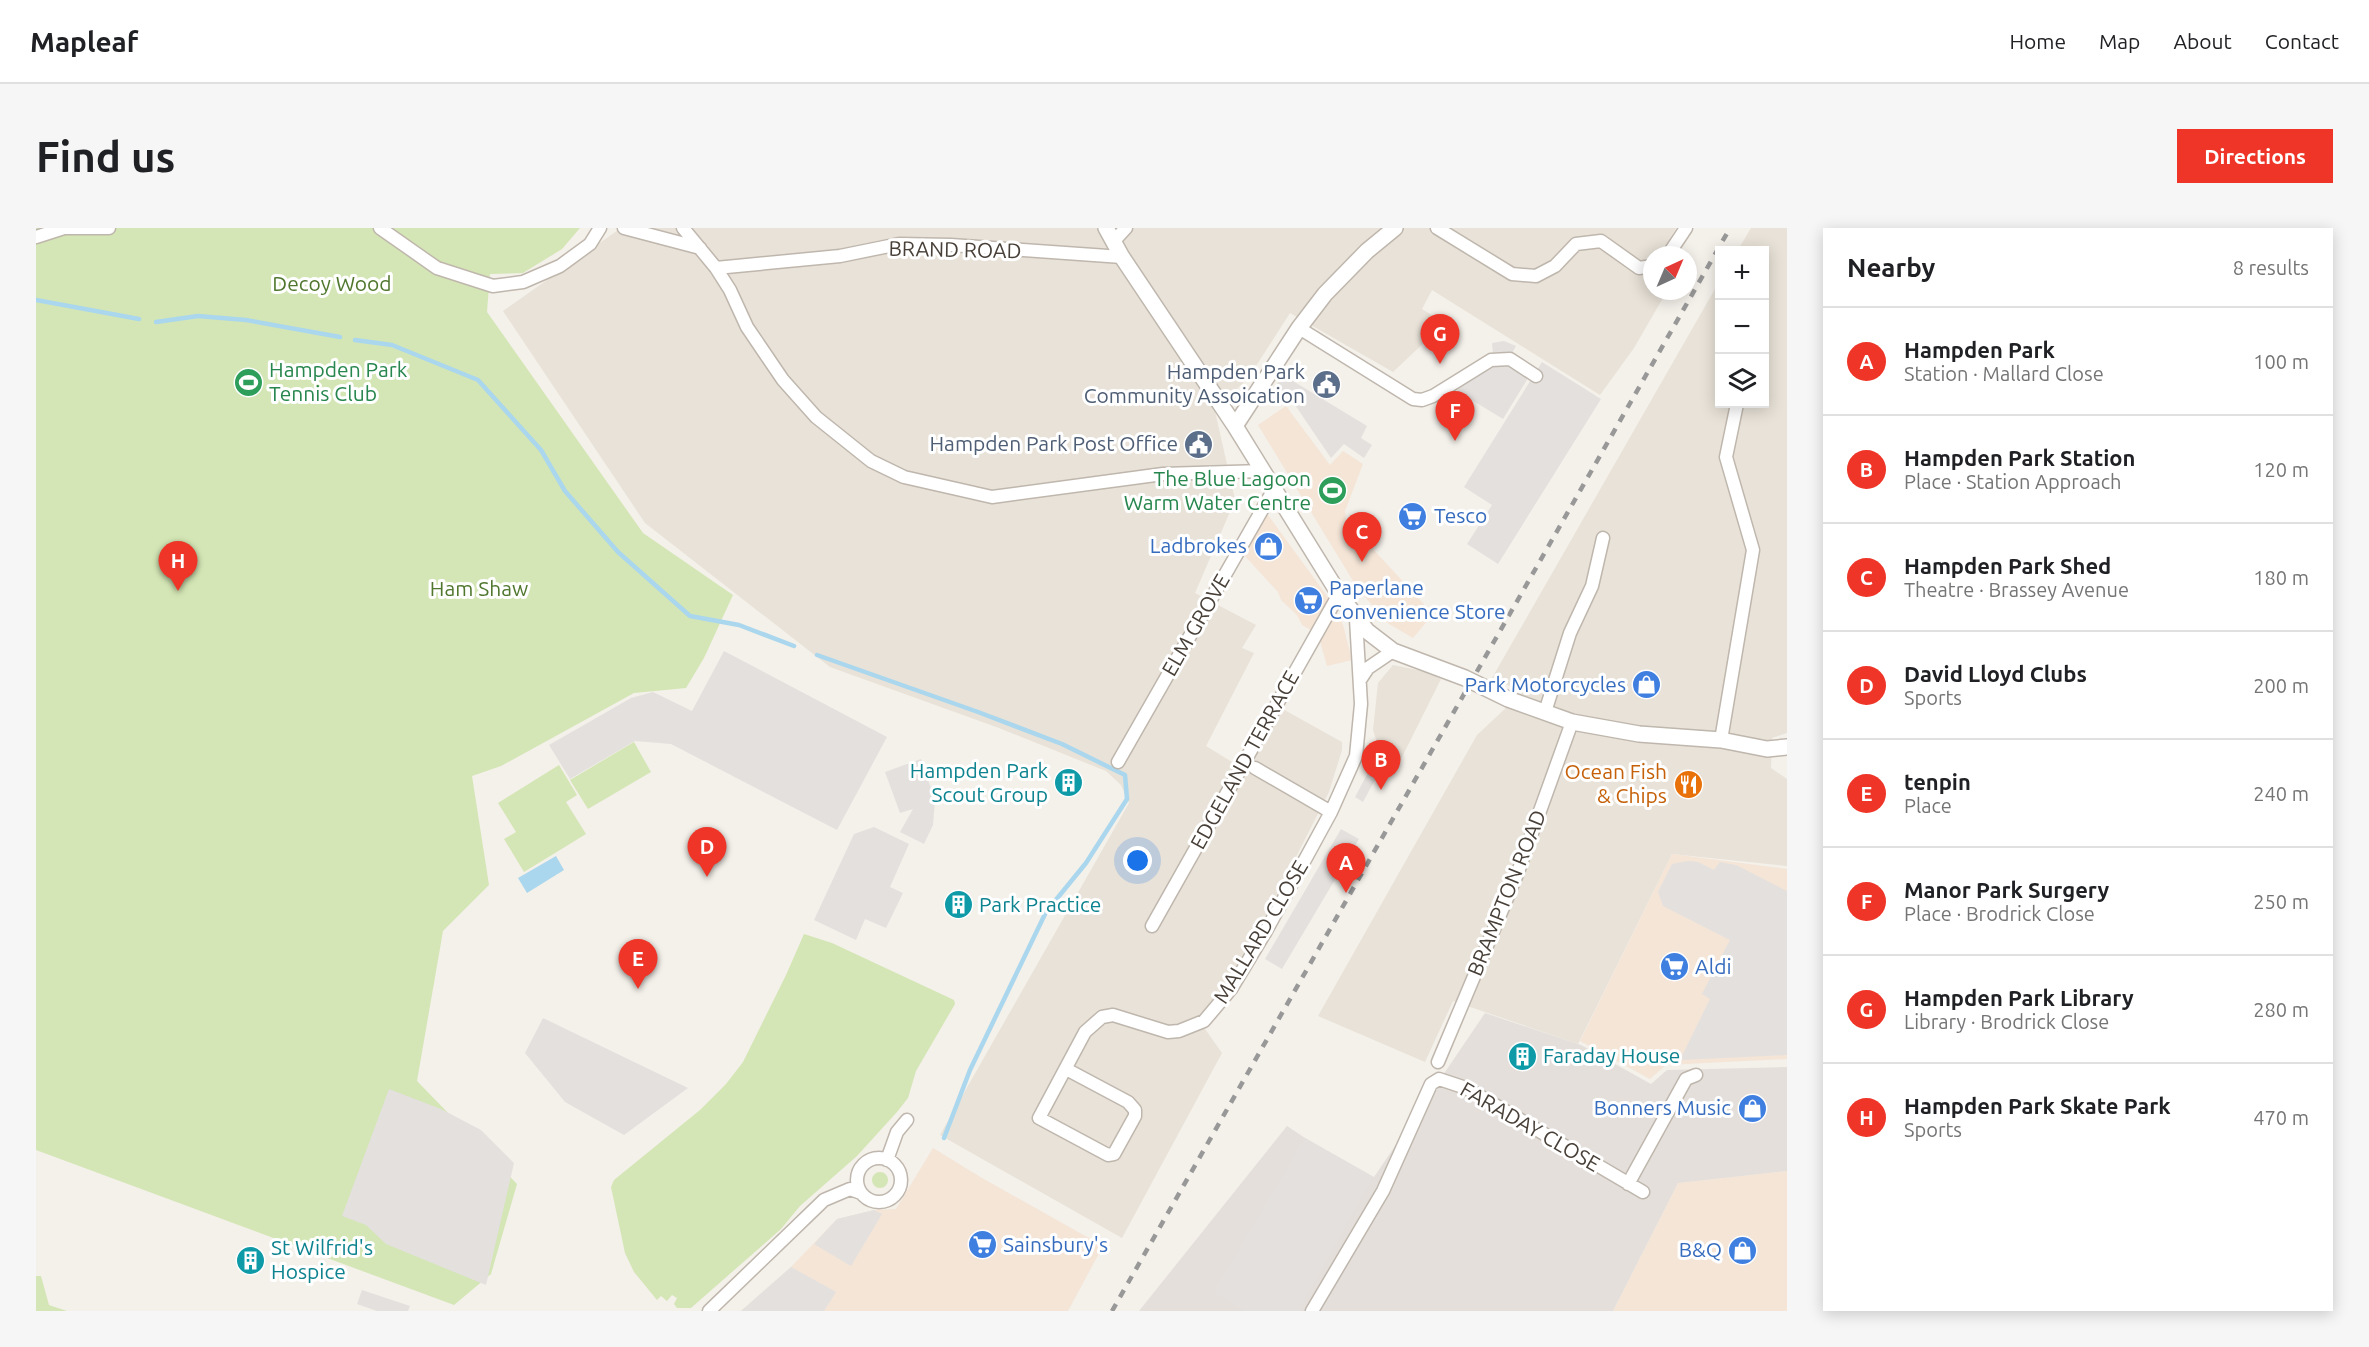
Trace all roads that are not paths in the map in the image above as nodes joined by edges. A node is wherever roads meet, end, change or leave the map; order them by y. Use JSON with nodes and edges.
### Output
{"nodes":[{"id":1,"x":110,"y":228,"type":"edge"},
{"id":2,"x":380,"y":228,"type":"edge"},
{"id":3,"x":600,"y":228,"type":"edge"},
{"id":4,"x":624,"y":228,"type":"edge"},
{"id":5,"x":683,"y":228,"type":"edge"},
{"id":6,"x":1126,"y":228,"type":"edge"},
{"id":7,"x":1395,"y":228,"type":"edge"},
{"id":8,"x":1437,"y":228,"type":"edge"},
{"id":9,"x":1686,"y":228,"type":"edge"},
{"id":10,"x":1110,"y":235,"type":"edge"},
{"id":11,"x":36,"y":237,"type":"edge"},
{"id":12,"x":1674,"y":246,"type":"edge"},
{"id":13,"x":700,"y":248,"type":"junction"},
{"id":14,"x":1122,"y":257,"type":"junction"},
{"id":15,"x":717,"y":268,"type":"junction"},
{"id":16,"x":1643,"y":268,"type":"edge"},
{"id":17,"x":1299,"y":328,"type":"junction"},
{"id":18,"x":1536,"y":376,"type":"dead end"},
{"id":19,"x":1736,"y":408,"type":"edge"},
{"id":20,"x":1235,"y":426,"type":"junction"},
{"id":21,"x":1263,"y":471,"type":"junction"},
{"id":22,"x":1274,"y":489,"type":"junction"},
{"id":23,"x":1603,"y":538,"type":"dead end"},
{"id":24,"x":1339,"y":594,"type":"junction"},
{"id":25,"x":1356,"y":619,"type":"junction"},
{"id":26,"x":1393,"y":651,"type":"junction"},
{"id":27,"x":1360,"y":680,"type":"junction"},
{"id":28,"x":1545,"y":712,"type":"junction"},
{"id":29,"x":1572,"y":722,"type":"junction"},
{"id":30,"x":1721,"y":740,"type":"junction"},
{"id":31,"x":1787,"y":747,"type":"edge"},
{"id":32,"x":1767,"y":749,"type":"junction"},
{"id":33,"x":1787,"y":760,"type":"edge"},
{"id":34,"x":1118,"y":762,"type":"dead end"},
{"id":35,"x":1255,"y":768,"type":"dead end"},
{"id":36,"x":1330,"y":812,"type":"junction"},
{"id":37,"x":1152,"y":926,"type":"dead end"},
{"id":38,"x":1438,"y":1062,"type":"dead end"},
{"id":39,"x":1066,"y":1069,"type":"junction"},
{"id":40,"x":1696,"y":1075,"type":"dead end"},
{"id":41,"x":907,"y":1120,"type":"dead end"},
{"id":42,"x":887,"y":1160,"type":"junction"},
{"id":43,"x":1628,"y":1184,"type":"junction"},
{"id":44,"x":1643,"y":1192,"type":"dead end"},
{"id":45,"x":861,"y":1193,"type":"junction"},
{"id":46,"x":709,"y":1311,"type":"edge"},
{"id":47,"x":1312,"y":1311,"type":"edge"}],
"edges":[{"from":1,"to":11,"type":"street"},
{"from":2,"to":3,"type":"street"},
{"from":4,"to":13,"type":"street"},
{"from":5,"to":13,"type":"street"},
{"from":6,"to":10,"type":"street"},
{"from":7,"to":17,"type":"street"},
{"from":8,"to":16,"type":"street"},
{"from":9,"to":12,"type":"street"},
{"from":10,"to":14,"type":"street"},
{"from":13,"to":15,"type":"street"},
{"from":14,"to":15,"type":"street","name":"BRAND ROAD"},
{"from":14,"to":20,"type":"street"},
{"from":15,"to":21,"type":"street"},
{"from":17,"to":18,"type":"street"},
{"from":17,"to":20,"type":"street"},
{"from":19,"to":30,"type":"street"},
{"from":20,"to":21,"type":"street"},
{"from":21,"to":22,"type":"street"},
{"from":22,"to":24,"type":"street"},
{"from":22,"to":34,"type":"street","name":"ELM GROVE"},
{"from":23,"to":28,"type":"street"},
{"from":24,"to":25,"type":"street"},
{"from":24,"to":37,"type":"street","name":"EDGELAND TERRACE"},
{"from":25,"to":26,"type":"street"},
{"from":25,"to":27,"type":"street","name":"MALLARD CLOSE"},
{"from":26,"to":27,"type":"street"},
{"from":26,"to":28,"type":"street"},
{"from":27,"to":36,"type":"street","name":"MALLARD CLOSE"},
{"from":28,"to":29,"type":"street"},
{"from":29,"to":30,"type":"street"},
{"from":29,"to":38,"type":"street","name":"BRAMPTON ROAD"},
{"from":30,"to":32,"type":"street"},
{"from":31,"to":32,"type":"street"},
{"from":32,"to":33,"type":"street"},
{"from":35,"to":36,"type":"street"},
{"from":36,"to":39,"type":"street","name":"MALLARD CLOSE"},
{"from":39,"to":39,"type":"street","name":"MALLARD CLOSE"},
{"from":40,"to":43,"type":"street"},
{"from":41,"to":42,"type":"street"},
{"from":42,"to":45,"type":"street"},
{"from":42,"to":45,"type":"street"},
{"from":43,"to":44,"type":"street","name":"FARADAY CLOSE"},
{"from":43,"to":47,"type":"street","name":"FARADAY CLOSE"},
{"from":45,"to":46,"type":"street"}]}
